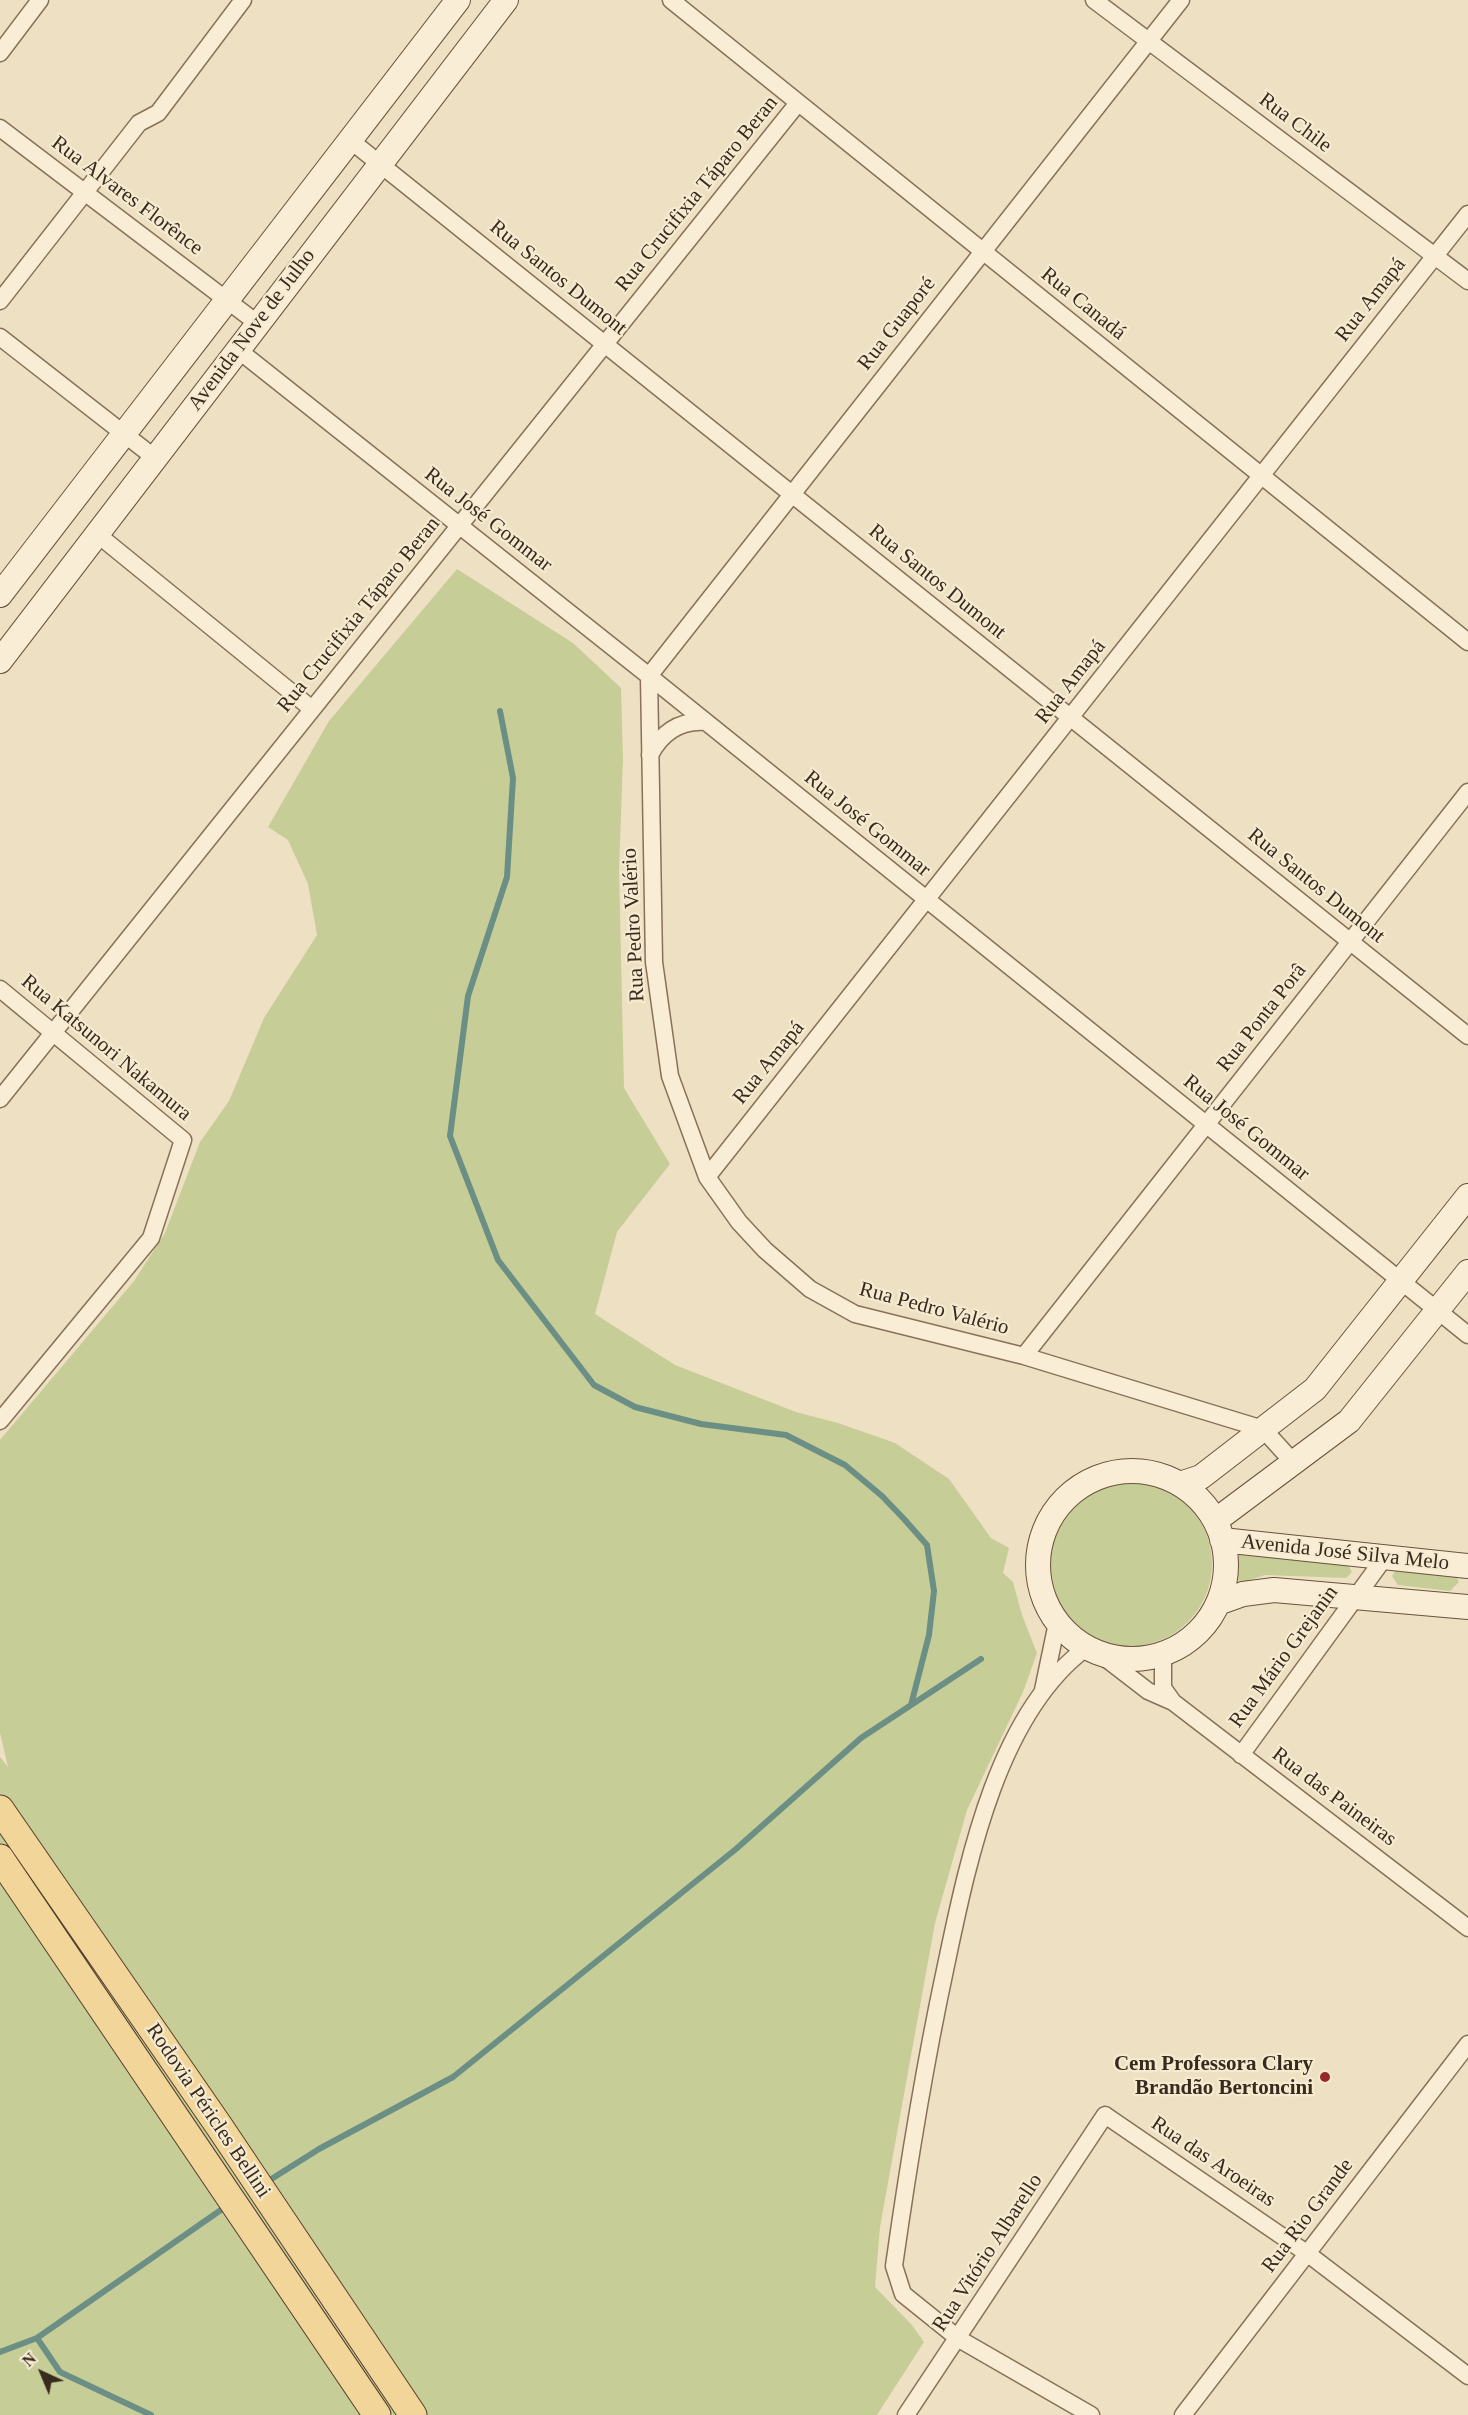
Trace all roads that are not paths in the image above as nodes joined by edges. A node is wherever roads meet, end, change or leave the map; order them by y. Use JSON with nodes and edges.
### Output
{"nodes":[{"id":1,"x":40,"y":0,"type":"edge"},
{"id":2,"x":243,"y":0,"type":"edge"},
{"id":3,"x":458,"y":0,"type":"edge"},
{"id":4,"x":506,"y":0,"type":"edge"},
{"id":5,"x":671,"y":0,"type":"edge"},
{"id":6,"x":1094,"y":0,"type":"edge"},
{"id":7,"x":1181,"y":0,"type":"edge"},
{"id":8,"x":1149,"y":41,"type":"junction"},
{"id":9,"x":1,"y":50,"type":"edge"},
{"id":10,"x":798,"y":103,"type":"junction"},
{"id":11,"x":0,"y":128,"type":"edge"},
{"id":12,"x":350,"y":140,"type":"junction"},
{"id":13,"x":378,"y":163,"type":"junction"},
{"id":14,"x":85,"y":193,"type":"junction"},
{"id":15,"x":1468,"y":214,"type":"edge"},
{"id":16,"x":982,"y":252,"type":"junction"},
{"id":17,"x":1435,"y":256,"type":"junction"},
{"id":18,"x":1468,"y":281,"type":"edge"},
{"id":19,"x":226,"y":300,"type":"junction"},
{"id":20,"x":0,"y":301,"type":"edge"},
{"id":21,"x":257,"y":324,"type":"junction"},
{"id":22,"x":0,"y":338,"type":"edge"},
{"id":23,"x":605,"y":344,"type":"junction"},
{"id":24,"x":237,"y":349,"type":"junction"},
{"id":25,"x":124,"y":434,"type":"junction"},
{"id":26,"x":155,"y":458,"type":"junction"},
{"id":27,"x":1261,"y":477,"type":"junction"},
{"id":28,"x":792,"y":494,"type":"junction"},
{"id":29,"x":459,"y":526,"type":"junction"},
{"id":30,"x":97,"y":534,"type":"junction"},
{"id":31,"x":0,"y":595,"type":"edge"},
{"id":32,"x":1468,"y":642,"type":"edge"},
{"id":33,"x":0,"y":661,"type":"edge"},
{"id":34,"x":649,"y":676,"type":"junction"},
{"id":35,"x":312,"y":709,"type":"junction"},
{"id":36,"x":1071,"y":718,"type":"junction"},
{"id":37,"x":706,"y":722,"type":"junction"},
{"id":38,"x":650,"y":755,"type":"junction"},
{"id":39,"x":1468,"y":792,"type":"edge"},
{"id":40,"x":927,"y":901,"type":"junction"},
{"id":41,"x":1350,"y":942,"type":"junction"},
{"id":42,"x":0,"y":989,"type":"edge"},
{"id":43,"x":53,"y":1033,"type":"junction"},
{"id":44,"x":1468,"y":1036,"type":"edge"},
{"id":45,"x":0,"y":1099,"type":"edge"},
{"id":46,"x":1206,"y":1125,"type":"junction"},
{"id":47,"x":707,"y":1177,"type":"junction"},
{"id":48,"x":1468,"y":1196,"type":"edge"},
{"id":49,"x":1468,"y":1272,"type":"edge"},
{"id":50,"x":1401,"y":1281,"type":"junction"},
{"id":51,"x":1438,"y":1310,"type":"junction"},
{"id":52,"x":1468,"y":1335,"type":"edge"},
{"id":53,"x":1024,"y":1356,"type":"junction"},
{"id":54,"x":0,"y":1421,"type":"edge"},
{"id":55,"x":1263,"y":1429,"type":"junction"},
{"id":56,"x":1293,"y":1462,"type":"junction"},
{"id":57,"x":1180,"y":1484,"type":"junction"},
{"id":58,"x":1219,"y":1530,"type":"junction"},
{"id":59,"x":1385,"y":1557,"type":"junction"},
{"id":60,"x":1468,"y":1566,"type":"edge"},
{"id":61,"x":1356,"y":1597,"type":"junction"},
{"id":62,"x":1218,"y":1603,"type":"junction"},
{"id":63,"x":1466,"y":1603,"type":"edge"},
{"id":64,"x":1057,"y":1623,"type":"junction"},
{"id":65,"x":1093,"y":1651,"type":"junction"},
{"id":66,"x":1163,"y":1654,"type":"junction"},
{"id":67,"x":1043,"y":1691,"type":"junction"},
{"id":68,"x":1173,"y":1702,"type":"junction"},
{"id":69,"x":1241,"y":1755,"type":"junction"},
{"id":70,"x":0,"y":1809,"type":"edge"},
{"id":71,"x":0,"y":1858,"type":"edge"},
{"id":72,"x":1468,"y":1928,"type":"edge"},
{"id":73,"x":1468,"y":2044,"type":"edge"},
{"id":74,"x":1105,"y":2115,"type":"joint"},
{"id":75,"x":1308,"y":2254,"type":"junction"},
{"id":76,"x":959,"y":2339,"type":"junction"},
{"id":77,"x":1468,"y":2376,"type":"edge"},
{"id":78,"x":377,"y":2415,"type":"edge"},
{"id":79,"x":413,"y":2415,"type":"edge"},
{"id":80,"x":906,"y":2415,"type":"edge"},
{"id":81,"x":1091,"y":2415,"type":"edge"},
{"id":82,"x":1183,"y":2415,"type":"edge"}],
"edges":[{"from":1,"to":9,"type":"street"},
{"from":2,"to":14,"type":"street"},
{"from":3,"to":12,"type":"street","name":"Avenida Nove de Julho"},
{"from":4,"to":13,"type":"street","name":"Avenida Nove de Julho"},
{"from":5,"to":10,"type":"street","name":"Rua Canadá"},
{"from":6,"to":8,"type":"street","name":"Rua Chile"},
{"from":7,"to":8,"type":"street","name":"Rua Guaporé"},
{"from":8,"to":16,"type":"street","name":"Rua Guaporé"},
{"from":8,"to":17,"type":"street","name":"Rua Chile"},
{"from":10,"to":16,"type":"street","name":"Rua Canadá"},
{"from":10,"to":23,"type":"street","name":"Rua Crucifixia Táparo Beran"},
{"from":11,"to":14,"type":"street","name":"Rua Alvares Florênce"},
{"from":12,"to":13,"type":"street","name":"Rua Santos Dumont"},
{"from":12,"to":19,"type":"street","name":"Avenida Nove de Julho"},
{"from":13,"to":21,"type":"street","name":"Avenida Nove de Julho"},
{"from":13,"to":23,"type":"street","name":"Rua Santos Dumont"},
{"from":14,"to":19,"type":"street","name":"Rua Alvares Florênce"},
{"from":14,"to":20,"type":"street"},
{"from":15,"to":17,"type":"street","name":"Rua Amapá"},
{"from":16,"to":27,"type":"street","name":"Rua Canadá"},
{"from":16,"to":28,"type":"street","name":"Rua Guaporé"},
{"from":17,"to":18,"type":"street","name":"Rua Chile"},
{"from":17,"to":27,"type":"street","name":"Rua Amapá"},
{"from":19,"to":21,"type":"street","name":"Rua Alvares Florênce"},
{"from":19,"to":25,"type":"street","name":"Avenida Nove de Julho"},
{"from":21,"to":24,"type":"street","name":"Avenida Nove de Julho"},
{"from":22,"to":25,"type":"street"},
{"from":23,"to":28,"type":"street","name":"Rua Santos Dumont"},
{"from":23,"to":29,"type":"street","name":"Rua Crucifixia Táparo Beran"},
{"from":24,"to":26,"type":"street","name":"Avenida Nove de Julho"},
{"from":24,"to":29,"type":"street","name":"Rua José Gommar"},
{"from":25,"to":26,"type":"street"},
{"from":25,"to":31,"type":"street","name":"Avenida Nove de Julho"},
{"from":26,"to":30,"type":"street","name":"Avenida Nove de Julho"},
{"from":27,"to":32,"type":"street","name":"Rua Canadá"},
{"from":27,"to":36,"type":"street","name":"Rua Amapá"},
{"from":28,"to":34,"type":"street","name":"Rua Guaporé"},
{"from":28,"to":36,"type":"street","name":"Rua Santos Dumont"},
{"from":29,"to":34,"type":"street","name":"Rua José Gommar"},
{"from":29,"to":35,"type":"street","name":"Rua Crucifixia Táparo Beran"},
{"from":30,"to":33,"type":"street","name":"Avenida Nove de Julho"},
{"from":30,"to":35,"type":"street"},
{"from":34,"to":37,"type":"street","name":"Rua José Gommar"},
{"from":34,"to":38,"type":"street","name":"Rua Pedro Valério"},
{"from":35,"to":43,"type":"street","name":"Rua Crucifixia Táparo Beran"},
{"from":36,"to":40,"type":"street","name":"Rua Amapá"},
{"from":36,"to":41,"type":"street","name":"Rua Santos Dumont"},
{"from":37,"to":38,"type":"street"},
{"from":37,"to":40,"type":"street","name":"Rua José Gommar"},
{"from":38,"to":47,"type":"street","name":"Rua Pedro Valério"},
{"from":39,"to":41,"type":"street","name":"Rua Ponta Porâ"},
{"from":40,"to":46,"type":"street","name":"Rua José Gommar"},
{"from":40,"to":47,"type":"street","name":"Rua Amapá"},
{"from":41,"to":44,"type":"street","name":"Rua Santos Dumont"},
{"from":41,"to":46,"type":"street","name":"Rua Ponta Porâ"},
{"from":42,"to":43,"type":"street","name":"Rua Katsunori Nakamura"},
{"from":43,"to":45,"type":"street","name":"Rua Crucifixia Táparo Beran"},
{"from":43,"to":54,"type":"street","name":"Rua Katsunori Nakamura"},
{"from":46,"to":50,"type":"street","name":"Rua José Gommar"},
{"from":46,"to":53,"type":"street","name":"Rua Ponta Porâ"},
{"from":47,"to":53,"type":"street","name":"Rua Pedro Valério"},
{"from":48,"to":50,"type":"street"},
{"from":49,"to":51,"type":"street"},
{"from":50,"to":51,"type":"street","name":"Rua José Gommar"},
{"from":50,"to":55,"type":"street"},
{"from":51,"to":52,"type":"street","name":"Rua José Gommar"},
{"from":51,"to":56,"type":"street"},
{"from":53,"to":55,"type":"street","name":"Rua Pedro Valério"},
{"from":55,"to":56,"type":"street"},
{"from":55,"to":57,"type":"street"},
{"from":56,"to":58,"type":"street"},
{"from":57,"to":58,"type":"street"},
{"from":57,"to":64,"type":"street"},
{"from":58,"to":59,"type":"street","name":"Avenida José Silva Melo"},
{"from":58,"to":62,"type":"street"},
{"from":59,"to":60,"type":"street","name":"Avenida José Silva Melo"},
{"from":59,"to":61,"type":"street","name":"Rua Mário Grejanin"},
{"from":61,"to":62,"type":"street","name":"Avenida José Silva Melo"},
{"from":61,"to":63,"type":"street","name":"Avenida José Silva Melo"},
{"from":61,"to":69,"type":"street","name":"Rua Mário Grejanin"},
{"from":62,"to":66,"type":"street"},
{"from":64,"to":65,"type":"street"},
{"from":64,"to":67,"type":"street"},
{"from":65,"to":66,"type":"street"},
{"from":65,"to":67,"type":"street"},
{"from":65,"to":68,"type":"street","name":"Rua das Paineiras"},
{"from":66,"to":68,"type":"street"},
{"from":67,"to":76,"type":"street"},
{"from":68,"to":69,"type":"street","name":"Rua das Paineiras"},
{"from":69,"to":72,"type":"street","name":"Rua das Paineiras"},
{"from":70,"to":79,"type":"main road","name":"Rodovia Péricles Bellini"},
{"from":71,"to":78,"type":"main road","name":"Rodovia Péricles Bellini"},
{"from":73,"to":75,"type":"street","name":"Rua Rio Grande"},
{"from":74,"to":75,"type":"street","name":"Rua das Aroeiras"},
{"from":74,"to":76,"type":"street","name":"Rua Vitório Albarello"},
{"from":75,"to":77,"type":"street","name":"Rua das Aroeiras"},
{"from":75,"to":82,"type":"street","name":"Rua Rio Grande"},
{"from":76,"to":80,"type":"street","name":"Rua Vitório Albarello"},
{"from":76,"to":81,"type":"street"}]}
